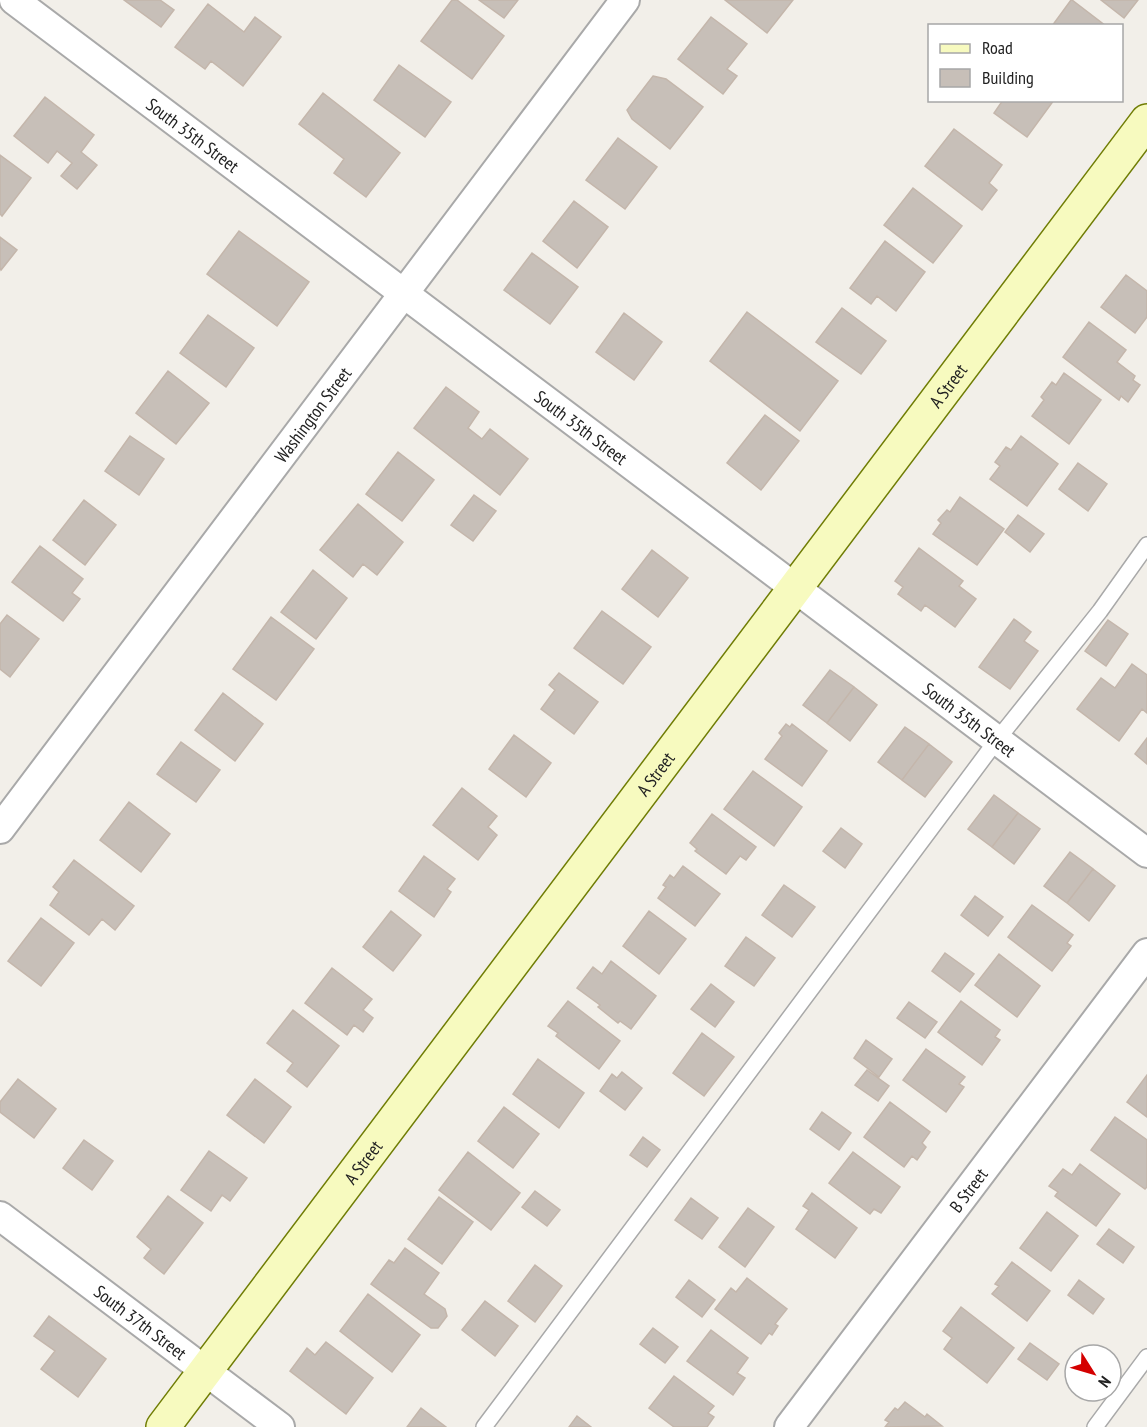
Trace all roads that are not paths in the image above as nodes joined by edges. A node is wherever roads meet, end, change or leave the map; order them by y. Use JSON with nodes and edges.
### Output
{"nodes":[{"id":1,"x":12,"y":0,"type":"edge"},
{"id":2,"x":625,"y":0,"type":"edge"},
{"id":3,"x":0,"y":14,"type":"edge"},
{"id":4,"x":1147,"y":121,"type":"edge"},
{"id":5,"x":403,"y":293,"type":"junction"},
{"id":6,"x":1147,"y":544,"type":"edge"},
{"id":7,"x":795,"y":588,"type":"junction"},
{"id":8,"x":997,"y":740,"type":"junction"},
{"id":9,"x":0,"y":829,"type":"edge"},
{"id":10,"x":1147,"y":853,"type":"edge"},
{"id":11,"x":1147,"y":953,"type":"edge"},
{"id":12,"x":0,"y":1216,"type":"edge"},
{"id":13,"x":1147,"y":1358,"type":"edge"},
{"id":14,"x":206,"y":1370,"type":"junction"},
{"id":15,"x":163,"y":1427,"type":"edge"},
{"id":16,"x":280,"y":1427,"type":"edge"},
{"id":17,"x":484,"y":1427,"type":"edge"},
{"id":18,"x":789,"y":1427,"type":"edge"},
{"id":19,"x":1095,"y":1427,"type":"edge"}],
"edges":[{"from":1,"to":3,"type":"street"},
{"from":1,"to":5,"type":"street","name":"South 35th Street"},
{"from":2,"to":5,"type":"street","name":"Washington Street"},
{"from":4,"to":7,"type":"main road","name":"A Street"},
{"from":5,"to":7,"type":"street","name":"South 35th Street"},
{"from":5,"to":9,"type":"street","name":"Washington Street"},
{"from":6,"to":8,"type":"lane"},
{"from":7,"to":8,"type":"street","name":"South 35th Street"},
{"from":7,"to":14,"type":"main road","name":"A Street"},
{"from":8,"to":10,"type":"street","name":"South 35th Street"},
{"from":8,"to":17,"type":"lane"},
{"from":11,"to":18,"type":"street","name":"B Street"},
{"from":12,"to":14,"type":"street","name":"South 37th Street"},
{"from":13,"to":19,"type":"lane"},
{"from":14,"to":15,"type":"main road","name":"A Street"},
{"from":14,"to":16,"type":"street","name":"South 37th Street"}]}
